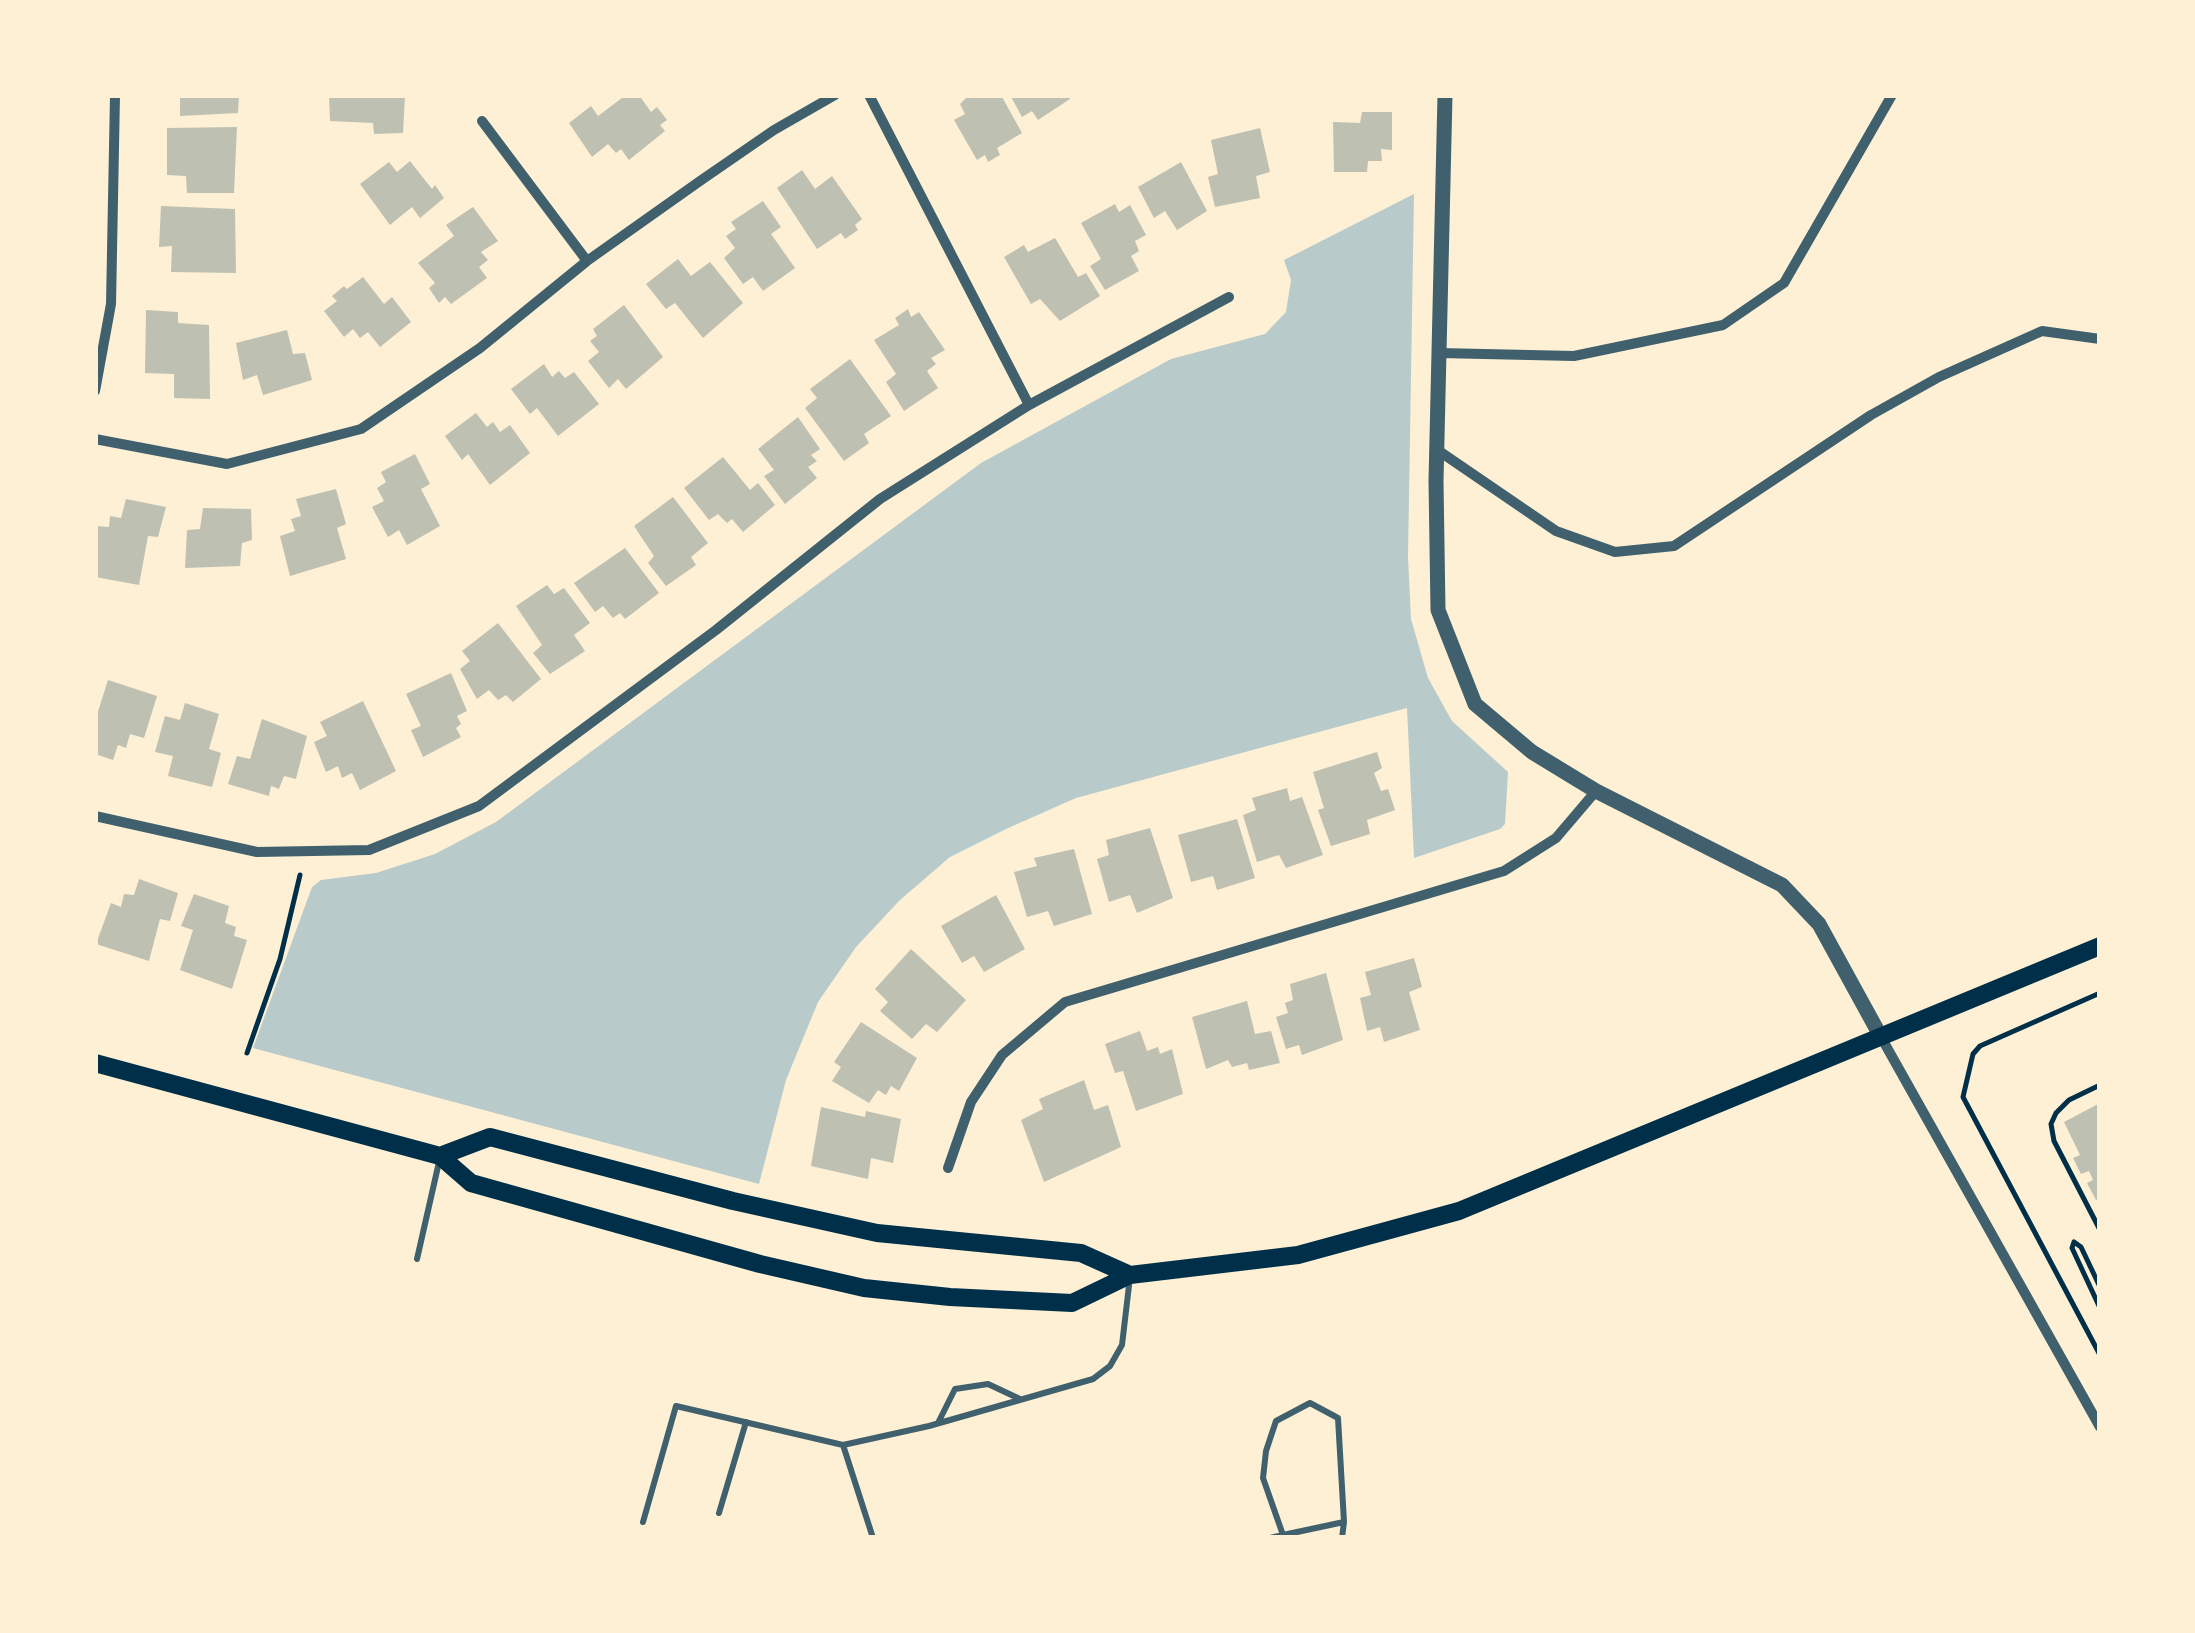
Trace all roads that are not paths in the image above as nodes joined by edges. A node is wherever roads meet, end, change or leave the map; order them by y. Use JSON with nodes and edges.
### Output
{"nodes":[{"id":1,"x":115,"y":95,"type":"edge"},
{"id":2,"x":834,"y":95,"type":"edge"},
{"id":3,"x":870,"y":95,"type":"edge"},
{"id":4,"x":1444,"y":95,"type":"edge"},
{"id":5,"x":1892,"y":95,"type":"edge"},
{"id":6,"x":482,"y":121,"type":"dead end"},
{"id":7,"x":587,"y":261,"type":"junction"},
{"id":8,"x":1229,"y":297,"type":"dead end"},
{"id":9,"x":2100,"y":338,"type":"edge"},
{"id":10,"x":1438,"y":353,"type":"junction"},
{"id":11,"x":95,"y":391,"type":"edge"},
{"id":12,"x":1029,"y":405,"type":"junction"},
{"id":13,"x":95,"y":439,"type":"edge"},
{"id":14,"x":1436,"y":449,"type":"junction"},
{"id":15,"x":1596,"y":790,"type":"junction"},
{"id":16,"x":95,"y":816,"type":"edge"},
{"id":17,"x":2100,"y":946,"type":"edge"},
{"id":18,"x":1881,"y":1037,"type":"junction"},
{"id":19,"x":95,"y":1063,"type":"edge"},
{"id":20,"x":440,"y":1156,"type":"junction"},
{"id":21,"x":948,"y":1168,"type":"dead end"},
{"id":22,"x":417,"y":1260,"type":"dead end"},
{"id":23,"x":1130,"y":1276,"type":"junction"},
{"id":24,"x":1021,"y":1400,"type":"junction"},
{"id":25,"x":746,"y":1422,"type":"junction"},
{"id":26,"x":938,"y":1424,"type":"junction"},
{"id":27,"x":2100,"y":1427,"type":"edge"},
{"id":28,"x":843,"y":1445,"type":"junction"},
{"id":29,"x":720,"y":1513,"type":"dead end"},
{"id":30,"x":644,"y":1522,"type":"dead end"},
{"id":31,"x":1344,"y":1522,"type":"junction"},
{"id":32,"x":1282,"y":1535,"type":"junction"},
{"id":33,"x":872,"y":1538,"type":"edge"},
{"id":34,"x":1270,"y":1538,"type":"edge"},
{"id":35,"x":1342,"y":1538,"type":"edge"}],
"edges":[{"from":1,"to":11,"type":"street"},
{"from":2,"to":7,"type":"street"},
{"from":3,"to":12,"type":"street"},
{"from":4,"to":10,"type":"street"},
{"from":5,"to":10,"type":"street"},
{"from":6,"to":7,"type":"street"},
{"from":7,"to":13,"type":"street"},
{"from":8,"to":12,"type":"street"},
{"from":9,"to":14,"type":"street"},
{"from":10,"to":14,"type":"street"},
{"from":12,"to":16,"type":"street"},
{"from":14,"to":15,"type":"street"},
{"from":15,"to":18,"type":"street"},
{"from":15,"to":21,"type":"street"},
{"from":17,"to":18,"type":"main road"},
{"from":18,"to":23,"type":"main road"},
{"from":18,"to":27,"type":"street"},
{"from":19,"to":20,"type":"main road"},
{"from":20,"to":22,"type":"lane"},
{"from":20,"to":23,"type":"main road"},
{"from":20,"to":23,"type":"main road"},
{"from":23,"to":24,"type":"lane"},
{"from":24,"to":26,"type":"lane"},
{"from":24,"to":26,"type":"lane"},
{"from":25,"to":28,"type":"lane"},
{"from":25,"to":29,"type":"lane"},
{"from":25,"to":30,"type":"lane"},
{"from":26,"to":28,"type":"lane"},
{"from":28,"to":33,"type":"lane"},
{"from":31,"to":32,"type":"lane"},
{"from":31,"to":32,"type":"lane"},
{"from":31,"to":35,"type":"lane"},
{"from":32,"to":34,"type":"lane"}]}
